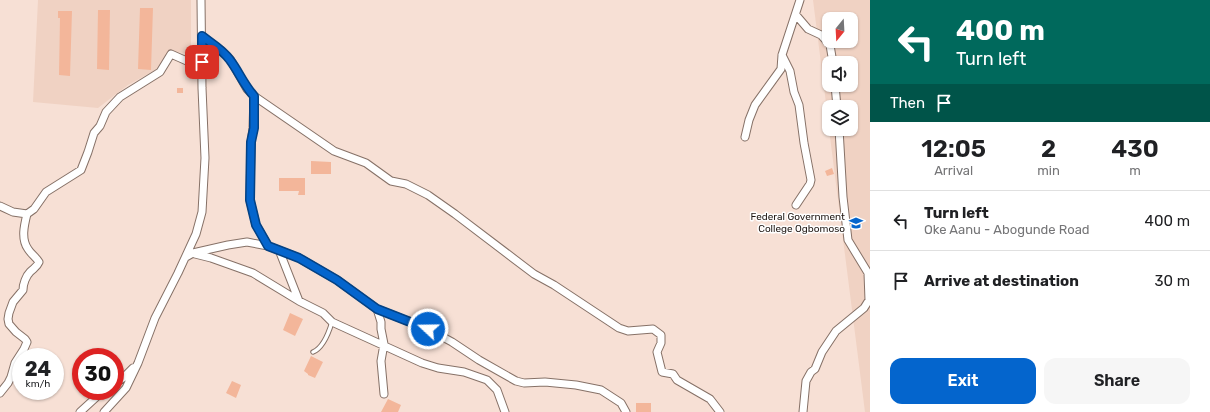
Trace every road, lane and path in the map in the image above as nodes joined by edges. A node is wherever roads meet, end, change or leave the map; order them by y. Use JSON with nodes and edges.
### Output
{"nodes":[{"id":1,"x":201,"y":0,"type":"edge"},
{"id":2,"x":800,"y":0,"type":"edge"},
{"id":3,"x":796,"y":15,"type":"junction"},
{"id":4,"x":202,"y":36,"type":"junction"},
{"id":5,"x":782,"y":56,"type":"junction"},
{"id":6,"x":832,"y":56,"type":"edge"},
{"id":7,"x":202,"y":62,"type":"junction"},
{"id":8,"x":254,"y":96,"type":"junction"},
{"id":9,"x":839,"y":136,"type":"edge"},
{"id":10,"x":746,"y":137,"type":"dead end"},
{"id":11,"x":796,"y":205,"type":"dead end"},
{"id":12,"x":0,"y":206,"type":"edge"},
{"id":13,"x":27,"y":214,"type":"junction"},
{"id":14,"x":268,"y":246,"type":"junction"},
{"id":15,"x":278,"y":250,"type":"junction"},
{"id":16,"x":193,"y":253,"type":"junction"},
{"id":17,"x":186,"y":257,"type":"junction"},
{"id":18,"x":299,"y":301,"type":"junction"},
{"id":19,"x":377,"y":309,"type":"junction"},
{"id":20,"x":332,"y":322,"type":"junction"},
{"id":21,"x":384,"y":346,"type":"junction"},
{"id":22,"x":313,"y":352,"type":"dead end"},
{"id":23,"x":138,"y":363,"type":"junction"},
{"id":24,"x":124,"y":377,"type":"edge"},
{"id":25,"x":0,"y":393,"type":"edge"},
{"id":26,"x":384,"y":394,"type":"dead end"},
{"id":27,"x":93,"y":400,"type":"edge"},
{"id":28,"x":80,"y":412,"type":"edge"},
{"id":29,"x":104,"y":412,"type":"edge"},
{"id":30,"x":506,"y":412,"type":"edge"},
{"id":31,"x":626,"y":412,"type":"edge"},
{"id":32,"x":720,"y":412,"type":"edge"},
{"id":33,"x":803,"y":412,"type":"edge"}],
"edges":[{"from":1,"to":4,"type":"street"},
{"from":2,"to":3,"type":"street"},
{"from":3,"to":5,"type":"street"},
{"from":3,"to":6,"type":"street"},
{"from":4,"to":7,"type":"street"},
{"from":4,"to":8,"type":"street"},
{"from":5,"to":10,"type":"street"},
{"from":5,"to":11,"type":"street"},
{"from":7,"to":13,"type":"street"},
{"from":7,"to":17,"type":"street"},
{"from":8,"to":14,"type":"street"},
{"from":8,"to":32,"type":"street"},
{"from":9,"to":33,"type":"street"},
{"from":12,"to":13,"type":"street"},
{"from":13,"to":25,"type":"street"},
{"from":14,"to":15,"type":"street"},
{"from":14,"to":16,"type":"street"},
{"from":15,"to":18,"type":"street"},
{"from":15,"to":19,"type":"street"},
{"from":16,"to":17,"type":"street"},
{"from":16,"to":18,"type":"street"},
{"from":17,"to":23,"type":"street"},
{"from":18,"to":20,"type":"street"},
{"from":19,"to":21,"type":"street"},
{"from":19,"to":31,"type":"street"},
{"from":20,"to":21,"type":"street"},
{"from":20,"to":22,"type":"lane"},
{"from":21,"to":26,"type":"street"},
{"from":21,"to":30,"type":"street"},
{"from":23,"to":24,"type":"street"},
{"from":23,"to":29,"type":"street"},
{"from":27,"to":28,"type":"street"}]}
